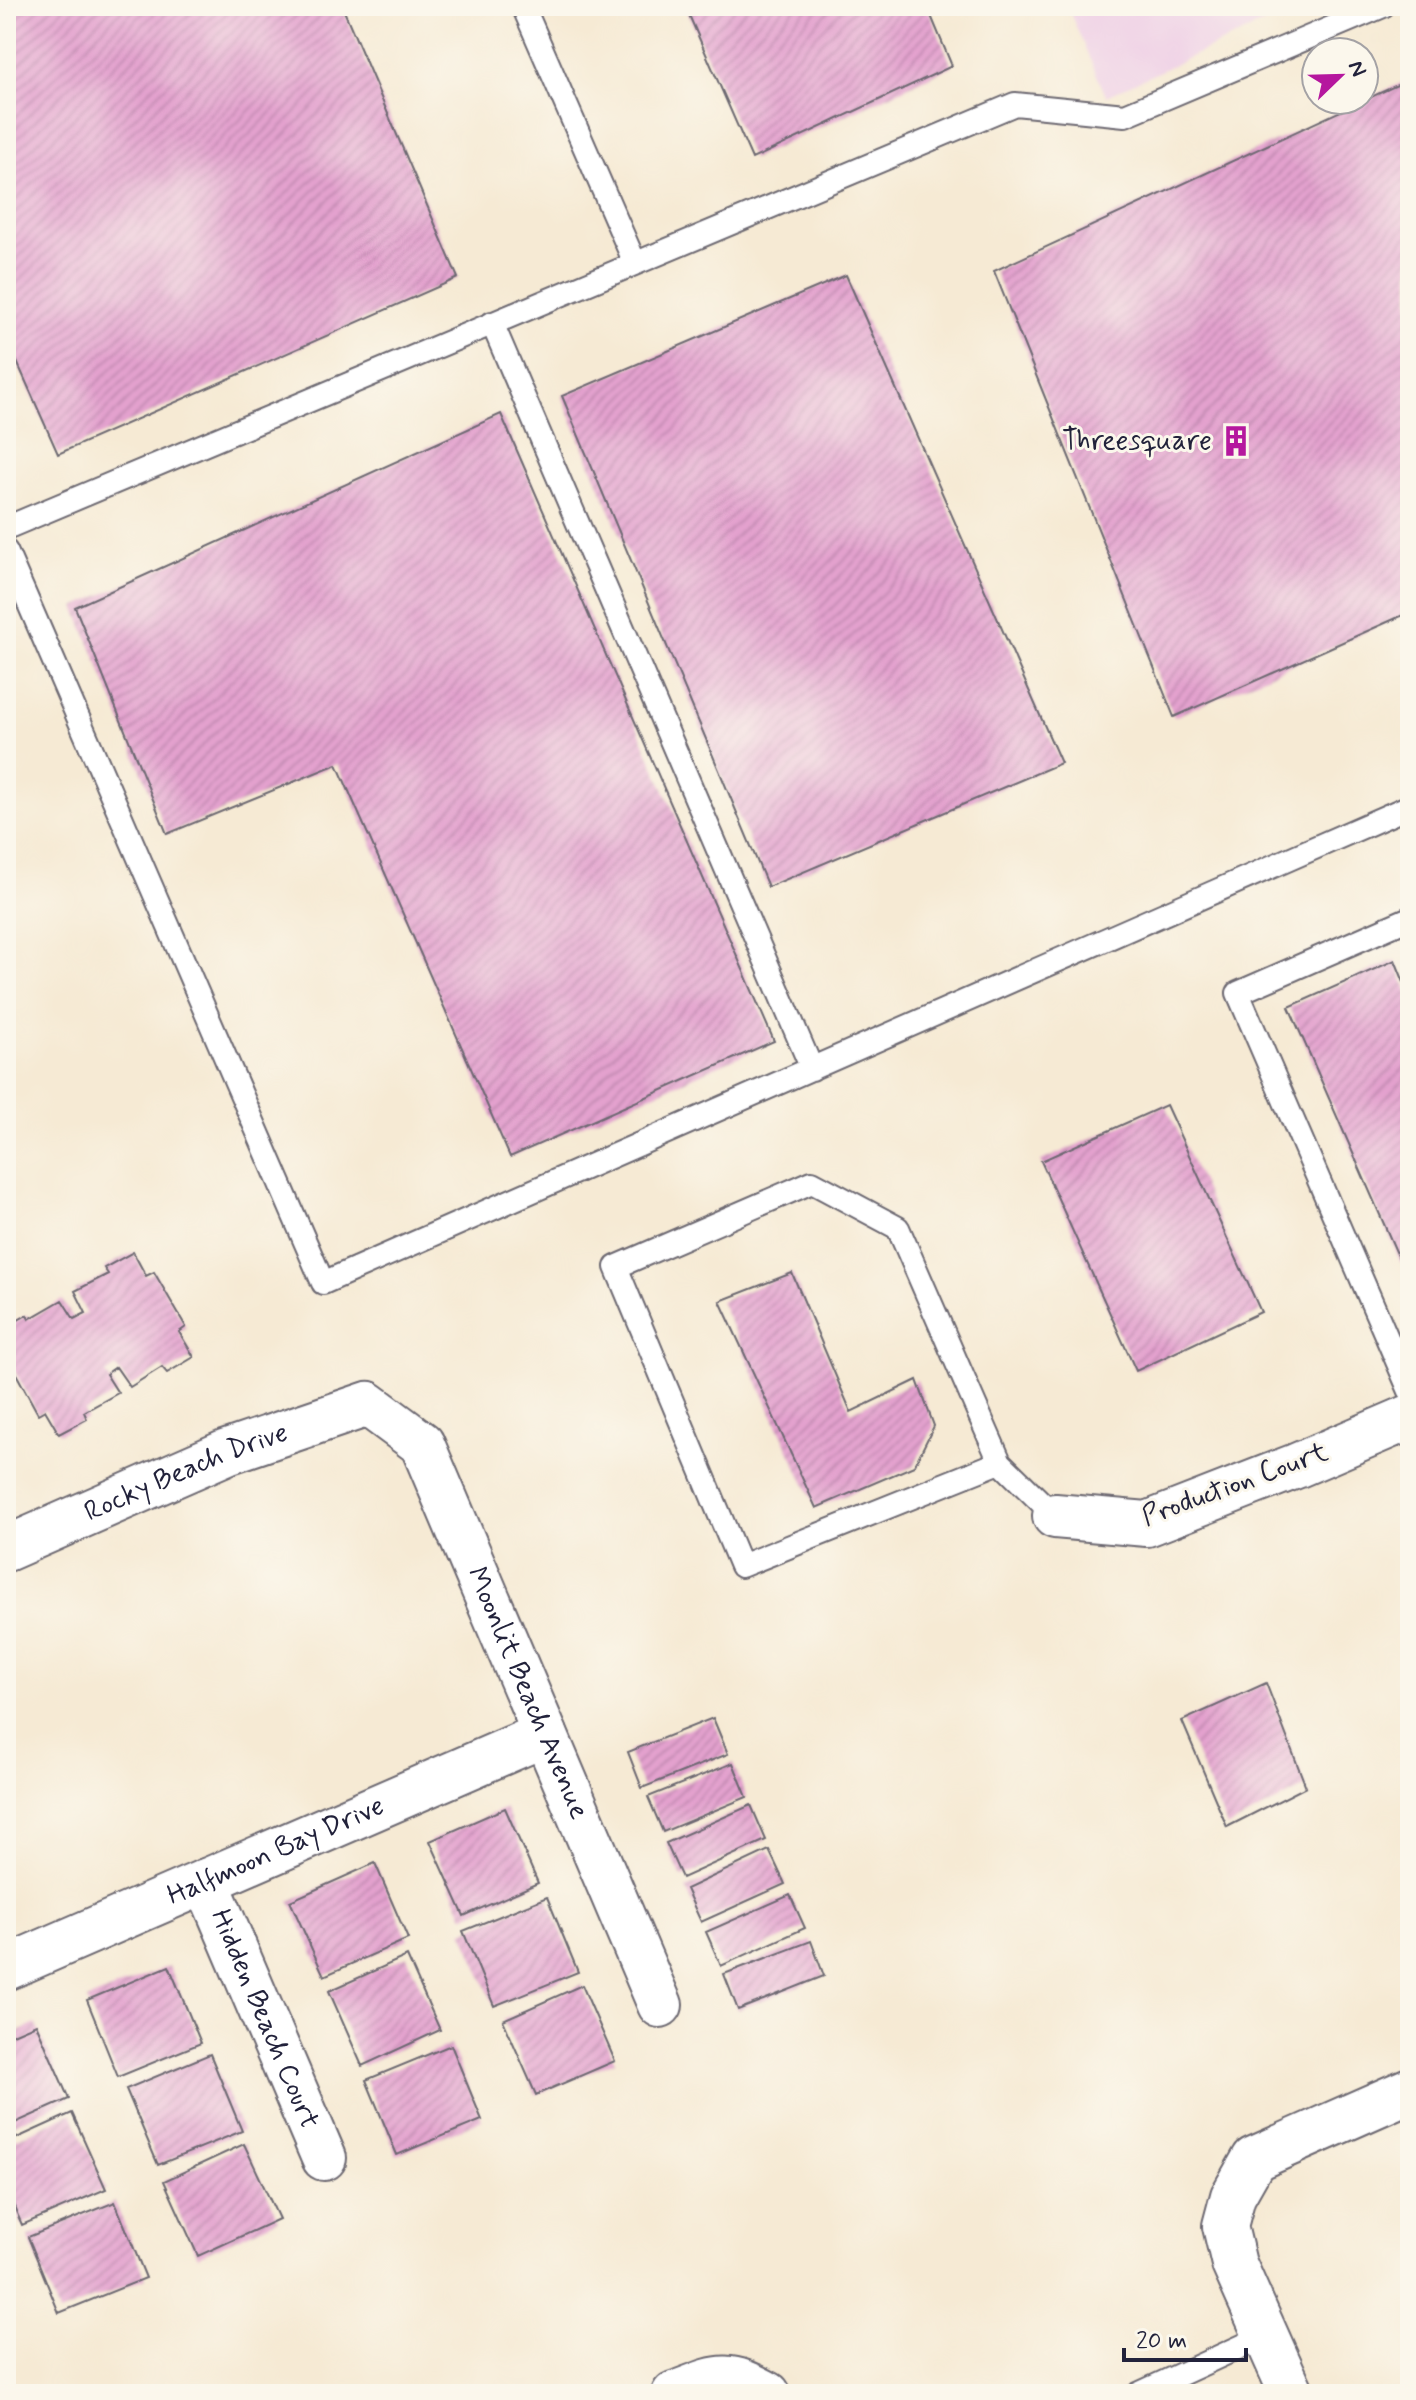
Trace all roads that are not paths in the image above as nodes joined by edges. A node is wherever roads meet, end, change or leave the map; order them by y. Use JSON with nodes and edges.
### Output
{"nodes":[{"id":1,"x":523,"y":6,"type":"edge"},
{"id":2,"x":1383,"y":6,"type":"edge"},
{"id":3,"x":635,"y":263,"type":"junction"},
{"id":4,"x":492,"y":323,"type":"junction"},
{"id":5,"x":6,"y":528,"type":"edge"},
{"id":6,"x":6,"y":551,"type":"edge"},
{"id":7,"x":1410,"y":806,"type":"edge"},
{"id":8,"x":1410,"y":918,"type":"edge"},
{"id":9,"x":812,"y":1069,"type":"junction"},
{"id":10,"x":1410,"y":1391,"type":"edge"},
{"id":11,"x":368,"y":1404,"type":"joint"},
{"id":12,"x":1410,"y":1417,"type":"edge"},
{"id":13,"x":1000,"y":1462,"type":"junction"},
{"id":14,"x":1055,"y":1516,"type":"joint"},
{"id":15,"x":6,"y":1549,"type":"edge"},
{"id":16,"x":545,"y":1734,"type":"junction"},
{"id":17,"x":206,"y":1881,"type":"junction"},
{"id":18,"x":6,"y":1968,"type":"edge"},
{"id":19,"x":660,"y":2005,"type":"dead end"},
{"id":20,"x":1410,"y":2090,"type":"edge"},
{"id":21,"x":324,"y":2158,"type":"dead end"},
{"id":22,"x":1266,"y":2335,"type":"junction"},
{"id":23,"x":758,"y":2388,"type":"edge"},
{"id":24,"x":674,"y":2394,"type":"edge"},
{"id":25,"x":1138,"y":2394,"type":"edge"},
{"id":26,"x":1292,"y":2394,"type":"edge"}],
"edges":[{"from":1,"to":3,"type":"lane"},
{"from":2,"to":3,"type":"lane"},
{"from":3,"to":4,"type":"lane"},
{"from":4,"to":5,"type":"lane"},
{"from":4,"to":9,"type":"lane"},
{"from":6,"to":9,"type":"lane"},
{"from":7,"to":9,"type":"lane"},
{"from":8,"to":10,"type":"lane"},
{"from":11,"to":15,"type":"street","name":"Rocky Beach Drive"},
{"from":11,"to":16,"type":"street","name":"Moonlit Beach Avenue"},
{"from":12,"to":14,"type":"street","name":"Production Court"},
{"from":13,"to":13,"type":"lane"},
{"from":13,"to":14,"type":"lane"},
{"from":16,"to":17,"type":"street","name":"Halfmoon Bay Drive"},
{"from":16,"to":19,"type":"street","name":"Moonlit Beach Avenue"},
{"from":17,"to":18,"type":"street","name":"Halfmoon Bay Drive"},
{"from":17,"to":21,"type":"street","name":"Hidden Beach Court"},
{"from":20,"to":22,"type":"street"},
{"from":22,"to":25,"type":"lane"},
{"from":22,"to":26,"type":"street"},
{"from":23,"to":24,"type":"street"}]}
